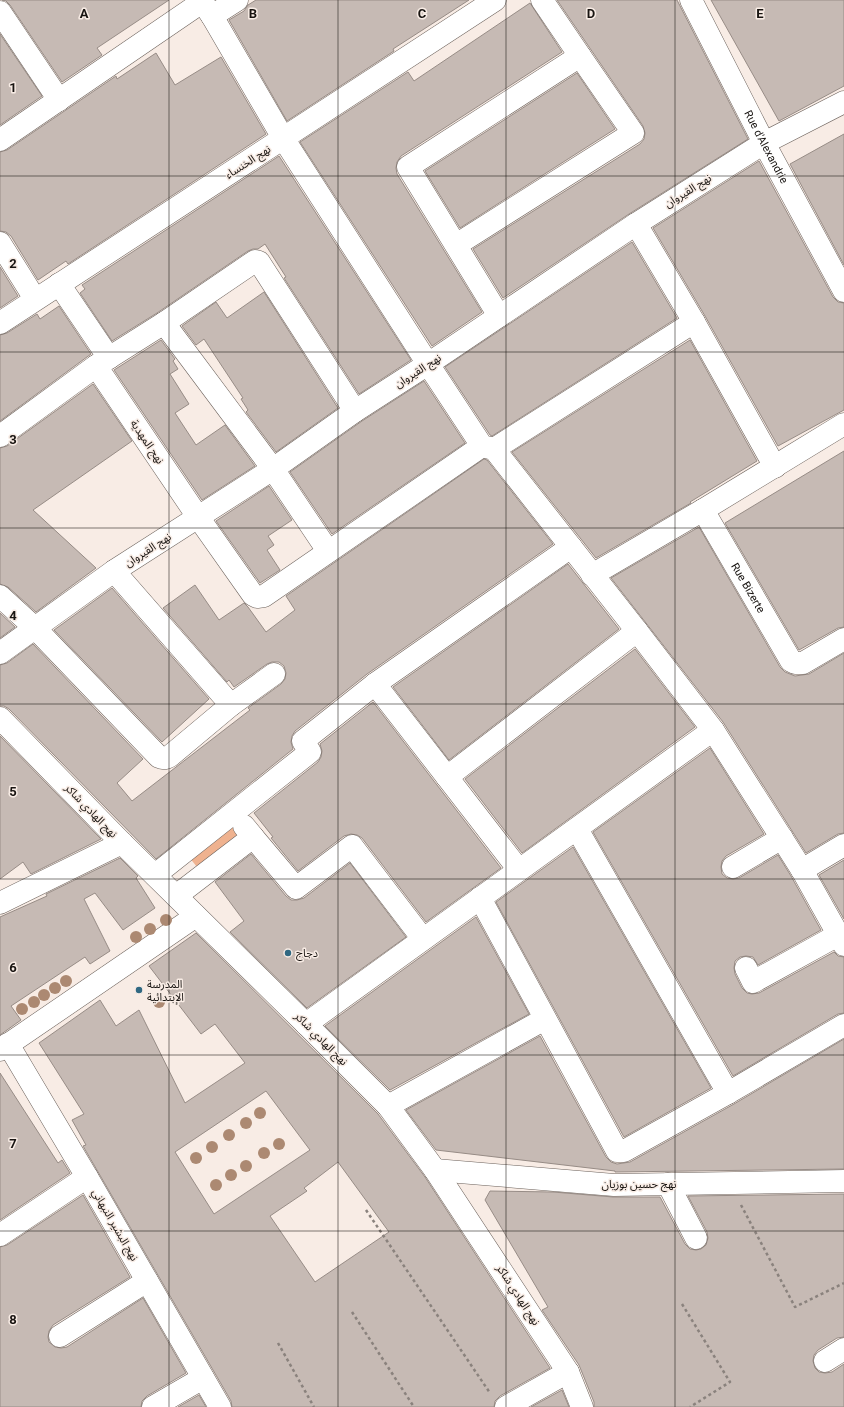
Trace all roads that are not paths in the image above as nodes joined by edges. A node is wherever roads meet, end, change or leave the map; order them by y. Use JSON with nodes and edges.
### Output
{"nodes":[{"id":1,"x":237,"y":0,"type":"edge"},
{"id":2,"x":495,"y":0,"type":"edge"},
{"id":3,"x":542,"y":0,"type":"edge"},
{"id":4,"x":691,"y":0,"type":"edge"},
{"id":5,"x":205,"y":6,"type":"edge"},
{"id":6,"x":0,"y":12,"type":"edge"},
{"id":7,"x":580,"y":56,"type":"junction"},
{"id":8,"x":59,"y":100,"type":"junction"},
{"id":9,"x":844,"y":102,"type":"edge"},
{"id":10,"x":283,"y":138,"type":"junction"},
{"id":11,"x":0,"y":140,"type":"edge"},
{"id":12,"x":764,"y":143,"type":"junction"},
{"id":13,"x":636,"y":224,"type":"junction"},
{"id":14,"x":0,"y":243,"type":"edge"},
{"id":15,"x":456,"y":245,"type":"junction"},
{"id":16,"x":59,"y":284,"type":"junction"},
{"id":17,"x":844,"y":291,"type":"edge"},
{"id":18,"x":35,"y":299,"type":"junction"},
{"id":19,"x":499,"y":316,"type":"junction"},
{"id":20,"x":694,"y":322,"type":"junction"},
{"id":21,"x":0,"y":323,"type":"edge"},
{"id":22,"x":164,"y":323,"type":"junction"},
{"id":23,"x":103,"y":362,"type":"junction"},
{"id":24,"x":428,"y":364,"type":"junction"},
{"id":25,"x":355,"y":412,"type":"junction"},
{"id":26,"x":844,"y":424,"type":"edge"},
{"id":27,"x":0,"y":436,"type":"edge"},
{"id":28,"x":488,"y":447,"type":"junction"},
{"id":29,"x":775,"y":467,"type":"junction"},
{"id":30,"x":273,"y":469,"type":"junction"},
{"id":31,"x":703,"y":510,"type":"junction"},
{"id":32,"x":198,"y":518,"type":"junction"},
{"id":33,"x":571,"y":547,"type":"junction"},
{"id":34,"x":328,"y":551,"type":"junction"},
{"id":35,"x":114,"y":572,"type":"junction"},
{"id":36,"x":592,"y":575,"type":"junction"},
{"id":37,"x":0,"y":596,"type":"edge"},
{"id":38,"x":35,"y":628,"type":"junction"},
{"id":39,"x":638,"y":631,"type":"junction"},
{"id":40,"x":844,"y":639,"type":"edge"},
{"id":41,"x":0,"y":653,"type":"edge"},
{"id":42,"x":274,"y":674,"type":"dead end"},
{"id":43,"x":375,"y":684,"type":"junction"},
{"id":44,"x":231,"y":705,"type":"junction"},
{"id":45,"x":0,"y":718,"type":"edge"},
{"id":46,"x":713,"y":730,"type":"junction"},
{"id":47,"x":447,"y":777,"type":"junction"},
{"id":48,"x":234,"y":813,"type":"junction"},
{"id":49,"x":578,"y":829,"type":"junction"},
{"id":50,"x":253,"y":837,"type":"junction"},
{"id":51,"x":782,"y":838,"type":"junction"},
{"id":52,"x":122,"y":842,"type":"junction"},
{"id":53,"x":844,"y":845,"type":"edge"},
{"id":54,"x":732,"y":867,"type":"dead end"},
{"id":55,"x":519,"y":870,"type":"junction"},
{"id":56,"x":802,"y":870,"type":"junction"},
{"id":57,"x":155,"y":875,"type":"junction"},
{"id":58,"x":176,"y":896,"type":"junction"},
{"id":59,"x":480,"y":898,"type":"junction"},
{"id":60,"x":0,"y":904,"type":"edge"},
{"id":61,"x":196,"y":916,"type":"junction"},
{"id":62,"x":423,"y":939,"type":"junction"},
{"id":63,"x":841,"y":940,"type":"edge"},
{"id":64,"x":746,"y":968,"type":"dead end"},
{"id":65,"x":545,"y":1019,"type":"junction"},
{"id":66,"x":306,"y":1024,"type":"junction"},
{"id":67,"x":844,"y":1025,"type":"edge"},
{"id":68,"x":4,"y":1047,"type":"edge"},
{"id":69,"x":728,"y":1093,"type":"junction"},
{"id":70,"x":388,"y":1106,"type":"junction"},
{"id":71,"x":620,"y":1151,"type":"junction"},
{"id":72,"x":435,"y":1170,"type":"junction"},
{"id":73,"x":87,"y":1177,"type":"junction"},
{"id":74,"x":844,"y":1181,"type":"edge"},
{"id":75,"x":668,"y":1184,"type":"junction"},
{"id":76,"x":614,"y":1185,"type":"junction"},
{"id":77,"x":0,"y":1235,"type":"edge"},
{"id":78,"x":696,"y":1238,"type":"dead end"},
{"id":79,"x":147,"y":1281,"type":"junction"},
{"id":80,"x":60,"y":1336,"type":"dead end"},
{"id":81,"x":844,"y":1349,"type":"edge"},
{"id":82,"x":825,"y":1361,"type":"dead end"},
{"id":83,"x":568,"y":1372,"type":"junction"},
{"id":84,"x":203,"y":1378,"type":"junction"},
{"id":85,"x":498,"y":1400,"type":"edge"},
{"id":86,"x":152,"y":1407,"type":"edge"},
{"id":87,"x":220,"y":1407,"type":"edge"},
{"id":88,"x":582,"y":1407,"type":"edge"}],
"edges":[{"from":1,"to":5,"type":"street"},
{"from":2,"to":10,"type":"street","name":"نهج الخنساء"},
{"from":3,"to":7,"type":"street"},
{"from":4,"to":12,"type":"street","name":"Rue d'Alexandrie"},
{"from":5,"to":8,"type":"street"},
{"from":5,"to":10,"type":"street"},
{"from":6,"to":8,"type":"street"},
{"from":7,"to":15,"type":"street"},
{"from":7,"to":15,"type":"street"},
{"from":8,"to":11,"type":"street"},
{"from":9,"to":12,"type":"street","name":"نهج القيروان"},
{"from":10,"to":16,"type":"street","name":"نهج الخنساء"},
{"from":10,"to":24,"type":"street"},
{"from":12,"to":13,"type":"street","name":"نهج القيروان"},
{"from":12,"to":17,"type":"street","name":"Rue d'Alexandrie"},
{"from":13,"to":19,"type":"street","name":"نهج القيروان"},
{"from":13,"to":20,"type":"street"},
{"from":14,"to":18,"type":"street"},
{"from":15,"to":19,"type":"street"},
{"from":16,"to":18,"type":"street","name":"نهج الخنساء"},
{"from":16,"to":23,"type":"street","name":"نهج المهدية"},
{"from":18,"to":21,"type":"street","name":"نهج الخنساء"},
{"from":19,"to":24,"type":"street","name":"نهج القيروان"},
{"from":20,"to":28,"type":"street"},
{"from":20,"to":29,"type":"street"},
{"from":22,"to":23,"type":"street"},
{"from":22,"to":25,"type":"street"},
{"from":22,"to":30,"type":"street"},
{"from":23,"to":27,"type":"street"},
{"from":23,"to":32,"type":"street","name":"نهج المهدية"},
{"from":24,"to":25,"type":"street","name":"نهج القيروان"},
{"from":24,"to":28,"type":"street"},
{"from":25,"to":30,"type":"street","name":"نهج القيروان"},
{"from":26,"to":29,"type":"street"},
{"from":28,"to":33,"type":"street"},
{"from":28,"to":34,"type":"street"},
{"from":29,"to":31,"type":"street"},
{"from":30,"to":32,"type":"street","name":"نهج القيروان"},
{"from":30,"to":34,"type":"street"},
{"from":31,"to":36,"type":"street"},
{"from":31,"to":40,"type":"street","name":"Rue Bizerte"},
{"from":32,"to":34,"type":"street","name":"نهج المهدية"},
{"from":32,"to":35,"type":"street","name":"نهج القيروان"},
{"from":33,"to":36,"type":"street"},
{"from":33,"to":43,"type":"street"},
{"from":35,"to":38,"type":"street","name":"نهج القيروان"},
{"from":35,"to":44,"type":"street"},
{"from":36,"to":39,"type":"street"},
{"from":37,"to":38,"type":"street"},
{"from":38,"to":41,"type":"street","name":"نهج القيروان"},
{"from":38,"to":44,"type":"street"},
{"from":39,"to":46,"type":"street"},
{"from":39,"to":47,"type":"street"},
{"from":42,"to":44,"type":"street"},
{"from":43,"to":47,"type":"street"},
{"from":43,"to":48,"type":"street"},
{"from":45,"to":52,"type":"street","name":"نهج الهادي شاكر"},
{"from":46,"to":49,"type":"street"},
{"from":46,"to":51,"type":"street"},
{"from":47,"to":55,"type":"street"},
{"from":48,"to":50,"type":"street"},
{"from":48,"to":57,"type":"street"},
{"from":49,"to":55,"type":"street"},
{"from":49,"to":69,"type":"street"},
{"from":50,"to":58,"type":"street"},
{"from":50,"to":62,"type":"street"},
{"from":51,"to":54,"type":"street"},
{"from":51,"to":56,"type":"street"},
{"from":52,"to":57,"type":"street","name":"نهج الهادي شاكر"},
{"from":52,"to":60,"type":"street"},
{"from":53,"to":56,"type":"street"},
{"from":55,"to":59,"type":"street"},
{"from":56,"to":63,"type":"street"},
{"from":57,"to":58,"type":"street","name":"نهج الهادي شاكر"},
{"from":58,"to":61,"type":"street","name":"نهج الهادي شاكر"},
{"from":59,"to":62,"type":"street"},
{"from":59,"to":65,"type":"street"},
{"from":61,"to":66,"type":"street","name":"نهج الهادي شاكر"},
{"from":61,"to":68,"type":"street"},
{"from":62,"to":66,"type":"street"},
{"from":63,"to":64,"type":"street"},
{"from":65,"to":70,"type":"street"},
{"from":65,"to":71,"type":"street"},
{"from":66,"to":70,"type":"street","name":"نهج الهادي شاكر"},
{"from":67,"to":69,"type":"street"},
{"from":68,"to":73,"type":"street","name":"نهج البشير النبهاني"},
{"from":69,"to":71,"type":"street"},
{"from":70,"to":72,"type":"street","name":"نهج الهادي شاكر"},
{"from":71,"to":76,"type":"street"},
{"from":72,"to":76,"type":"street","name":"نهج حسين بوزيان"},
{"from":72,"to":83,"type":"street","name":"نهج الهادي شاكر"},
{"from":73,"to":77,"type":"street"},
{"from":73,"to":79,"type":"street","name":"نهج البشير النبهاني"},
{"from":74,"to":75,"type":"street","name":"نهج حسين بوزيان"},
{"from":75,"to":76,"type":"street","name":"نهج حسين بوزيان"},
{"from":75,"to":78,"type":"street"},
{"from":79,"to":80,"type":"street"},
{"from":79,"to":84,"type":"street","name":"نهج البشير النبهاني"},
{"from":81,"to":82,"type":"street"},
{"from":83,"to":85,"type":"street"},
{"from":83,"to":88,"type":"street","name":"نهج الهادي شاكر"},
{"from":84,"to":86,"type":"street"},
{"from":84,"to":87,"type":"street","name":"نهج البشير النبهاني"}]}
